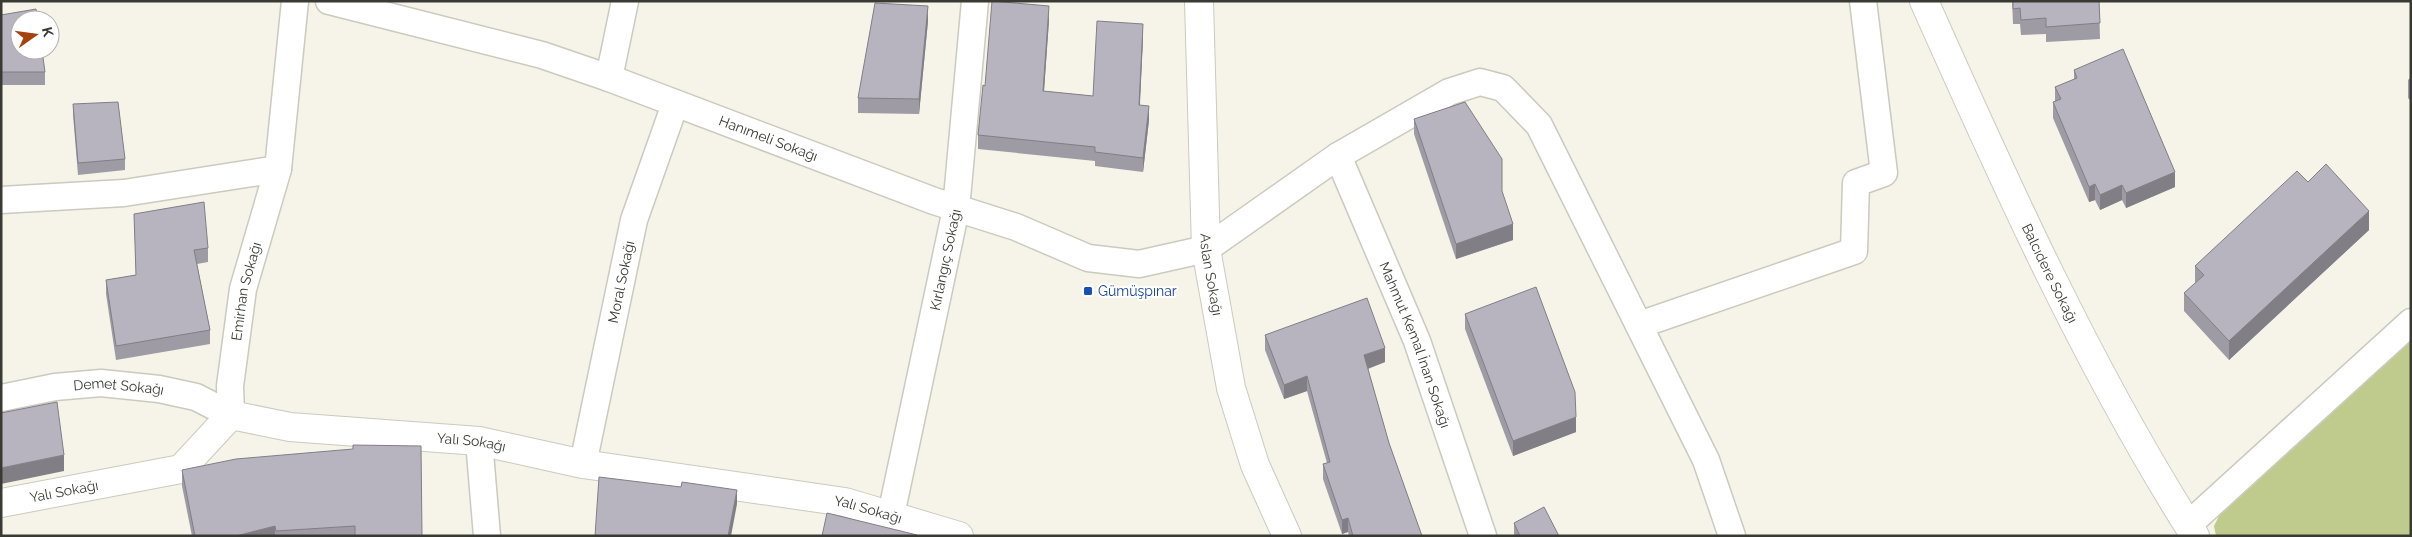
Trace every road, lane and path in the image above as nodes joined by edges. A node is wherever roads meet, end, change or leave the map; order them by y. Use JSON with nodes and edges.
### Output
{"nodes":[{"id":1,"x":295,"y":1,"type":"edge"},
{"id":2,"x":329,"y":1,"type":"edge"},
{"id":3,"x":625,"y":1,"type":"edge"},
{"id":4,"x":975,"y":1,"type":"edge"},
{"id":5,"x":1199,"y":1,"type":"edge"},
{"id":6,"x":1863,"y":1,"type":"edge"},
{"id":7,"x":1924,"y":1,"type":"edge"},
{"id":8,"x":609,"y":78,"type":"junction"},
{"id":9,"x":675,"y":104,"type":"junction"},
{"id":10,"x":1338,"y":156,"type":"junction"},
{"id":11,"x":278,"y":169,"type":"junction"},
{"id":12,"x":1,"y":200,"type":"edge"},
{"id":13,"x":956,"y":208,"type":"junction"},
{"id":14,"x":1206,"y":249,"type":"junction"},
{"id":15,"x":2411,"y":322,"type":"edge"},
{"id":16,"x":1639,"y":325,"type":"junction"},
{"id":17,"x":1,"y":398,"type":"edge"},
{"id":18,"x":231,"y":415,"type":"junction"},
{"id":19,"x":479,"y":441,"type":"junction"},
{"id":20,"x":583,"y":464,"type":"junction"},
{"id":21,"x":1,"y":504,"type":"edge"},
{"id":22,"x":891,"y":515,"type":"junction"},
{"id":23,"x":2184,"y":529,"type":"edge"},
{"id":24,"x":487,"y":536,"type":"edge"},
{"id":25,"x":959,"y":536,"type":"edge"},
{"id":26,"x":1287,"y":536,"type":"edge"},
{"id":27,"x":1483,"y":536,"type":"edge"},
{"id":28,"x":1732,"y":536,"type":"edge"}],
"edges":[{"from":1,"to":11,"type":"street","name":"Emirhan Sokağı"},
{"from":2,"to":8,"type":"street","name":"Hanımeli Sokağı"},
{"from":3,"to":8,"type":"street"},
{"from":4,"to":13,"type":"street","name":"Kırlangıç Sokağı"},
{"from":5,"to":14,"type":"street","name":"Aslan Sokağı"},
{"from":6,"to":16,"type":"street"},
{"from":7,"to":23,"type":"street","name":"Balcıdere Sokağı"},
{"from":8,"to":9,"type":"street","name":"Hanımeli Sokağı"},
{"from":9,"to":13,"type":"street","name":"Hanımeli Sokağı"},
{"from":9,"to":20,"type":"street","name":"Moral Sokağı"},
{"from":10,"to":14,"type":"street"},
{"from":10,"to":16,"type":"street"},
{"from":10,"to":27,"type":"street","name":"Mahmut Kemal İnan Sokağı"},
{"from":11,"to":12,"type":"street"},
{"from":11,"to":18,"type":"street","name":"Emirhan Sokağı"},
{"from":13,"to":14,"type":"street","name":"Hanımeli Sokağı"},
{"from":13,"to":22,"type":"street","name":"Kırlangıç Sokağı"},
{"from":14,"to":26,"type":"street","name":"Aslan Sokağı"},
{"from":15,"to":23,"type":"street"},
{"from":16,"to":28,"type":"street"},
{"from":17,"to":18,"type":"street","name":"Demet Sokağı"},
{"from":18,"to":19,"type":"street","name":"Yalı Sokağı"},
{"from":18,"to":21,"type":"street","name":"Yalı Sokağı"},
{"from":19,"to":20,"type":"street","name":"Yalı Sokağı"},
{"from":19,"to":24,"type":"street"},
{"from":20,"to":22,"type":"street","name":"Yalı Sokağı"},
{"from":22,"to":25,"type":"street","name":"Yalı Sokağı"}]}
